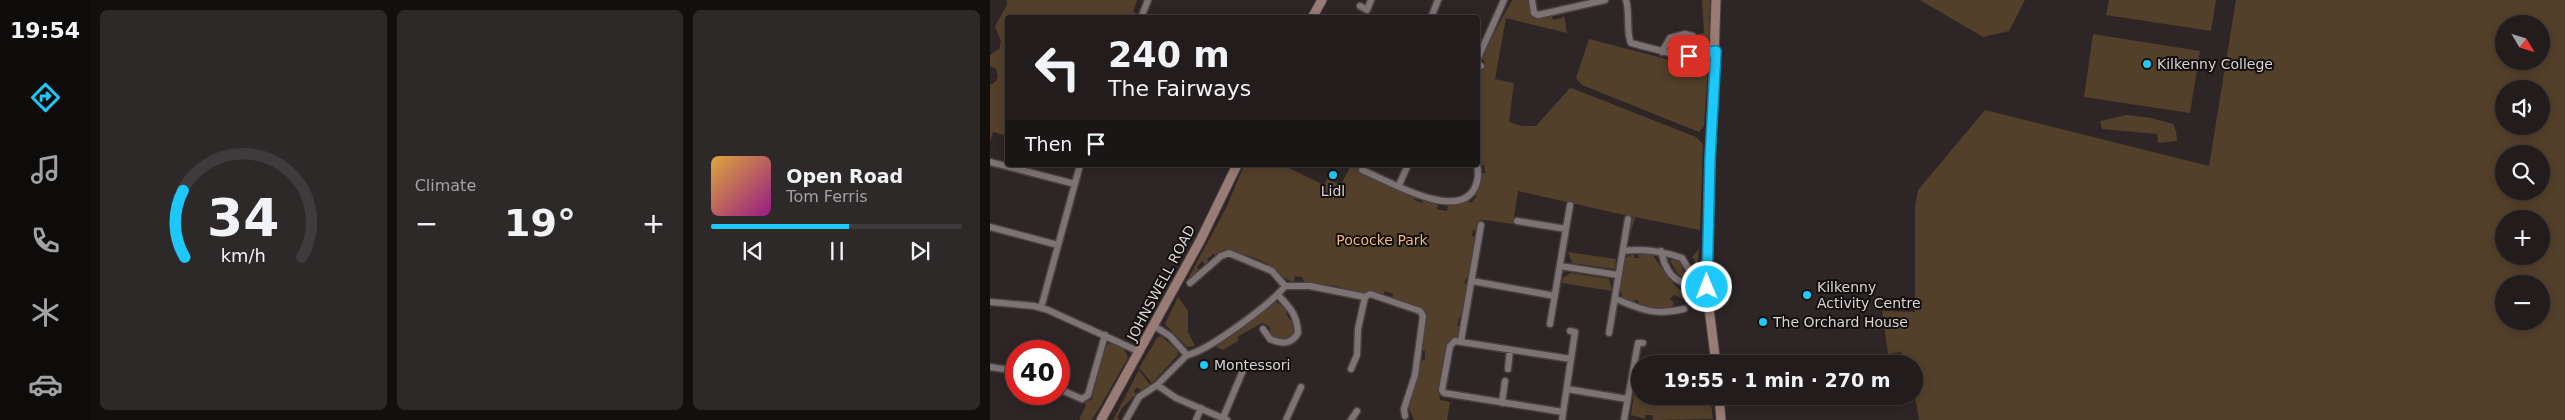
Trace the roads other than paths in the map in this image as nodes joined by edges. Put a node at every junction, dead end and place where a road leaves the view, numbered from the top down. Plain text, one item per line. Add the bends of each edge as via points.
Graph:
1 (1148, 0) edge
2 (1322, 0) edge
3 (1371, 0) edge
4 (1438, 0) edge
5 (1504, 0) edge
6 (1532, 0) edge
7 (1605, 0) edge
8 (1626, 0) edge
9 (1716, 0) edge
10 (1360, 6) dead end
11 (1142, 15) edge
12 (1314, 15) edge
13 (1432, 15) edge
14 (1692, 36) dead end
15 (1716, 51) junction
16 (1662, 52) junction
17 (1480, 54) edge
18 (990, 162) edge
19 (1005, 165) edge
20 (1019, 167) edge
21 (1079, 167) edge
22 (1236, 167) edge
23 (1407, 167) edge
24 (1477, 167) edge
25 (1362, 170) dead end
26 (1075, 184) junction
27 (1399, 185) junction
28 (1570, 205) dead end
29 (1628, 219) dead end
30 (1517, 221) dead end
31 (1481, 226) dead end
32 (990, 227) edge
33 (1566, 229) junction
34 (1058, 245) junction
35 (1623, 251) junction
36 (1662, 251) junction
37 (1560, 266) junction
38 (1688, 268) dead end
39 (1618, 275) junction
40 (1472, 281) junction
41 (1190, 283) dead end
42 (1285, 286) junction
43 (1707, 287) junction
44 (1278, 295) junction
45 (1555, 296) junction
46 (1365, 297) junction
47 (1616, 299) junction
48 (990, 302) edge
49 (1041, 308) junction
50 (1684, 309) dead end
51 (1550, 324) dead end
52 (1154, 326) junction
53 (1263, 329) dead end
54 (1570, 331) dead end
55 (1609, 333) dead end
56 (1105, 335) junction
57 (1462, 341) junction
58 (1643, 344) dead end
59 (1510, 350) junction
60 (1140, 352) junction
61 (1187, 355) junction
62 (1637, 355) edge
63 (1715, 355) edge
64 (1571, 359) junction
65 (990, 368) edge
66 (1243, 368) dead end
67 (1508, 368) dead end
68 (1351, 369) dead end
69 (1005, 370) edge
70 (1505, 380) dead end
71 (1157, 385) junction
72 (1631, 388) edge
73 (1566, 390) junction
74 (1301, 391) dead end
75 (1070, 394) edge
76 (1627, 399) junction
77 (1502, 403) junction
78 (1720, 405) edge
79 (1201, 408) junction
80 (1563, 412) junction
81 (1405, 416) dead end
82 (1104, 418) edge
83 (1225, 419) edge
84 (1126, 420) edge
85 (1196, 420) edge
86 (1286, 420) edge
87 (1562, 420) edge
88 (1624, 420) edge
89 (1721, 420) edge

1 - 11 street
2 - 12 street
3 - 10 street via 1367,10
4 - 13 street
5 - 17 street
6 - 7 street via 1534,13 1538,15
8 - 16 street via 1630,41
9 - 15 street
14 - 16 street via 1685,34 1670,38
15 - 16 street via 1685,56
15 - 43 street
18 - 19 street
20 - 26 street
21 - 26 street
22 - 52 street, JOHNSWELL ROAD via 1215,214
23 - 27 street
24 - 27 street via 1472,193 1455,202 1436,200
25 - 27 street
26 - 34 street
28 - 33 street
29 - 35 street
30 - 33 street
31 - 40 street
32 - 34 street
33 - 37 street
34 - 49 street
35 - 36 street
35 - 39 street
36 - 38 street via 1682,258
36 - 43 street via 1670,274 1678,282
37 - 39 street
37 - 45 street
39 - 47 street
40 - 45 street
40 - 57 street
41 - 42 street via 1229,253 1272,271
42 - 44 street
42 - 46 street via 1310,286
43 - 63 street
44 - 53 street via 1294,311 1298,333 1286,343 1270,339
44 - 61 street via 1208,345
45 - 51 street
46 - 68 street via 1358,329 1357,355
46 - 81 street via 1370,294 1420,311 1423,316 1415,376
47 - 50 street via 1654,313
47 - 55 street
48 - 49 street
49 - 56 street
52 - 60 street, JOHNSWELL ROAD
52 - 61 street via 1170,336
54 - 64 street via 1575,332
56 - 60 street
56 - 75 street via 1088,395 1082,399
57 - 59 street
57 - 77 street via 1454,341 1450,346 1442,390 1444,393
58 - 62 street via 1638,343
59 - 64 street
59 - 67 street
60 - 82 street, JOHNSWELL ROAD
61 - 71 street
64 - 73 street
65 - 69 street
66 - 83 street
70 - 77 street
71 - 79 street via 1176,398
71 - 84 street via 1138,397
72 - 76 street
73 - 76 street
73 - 80 street
74 - 86 street
76 - 88 street
77 - 80 street
78 - 89 street
79 - 83 street
79 - 85 street
80 - 87 street

